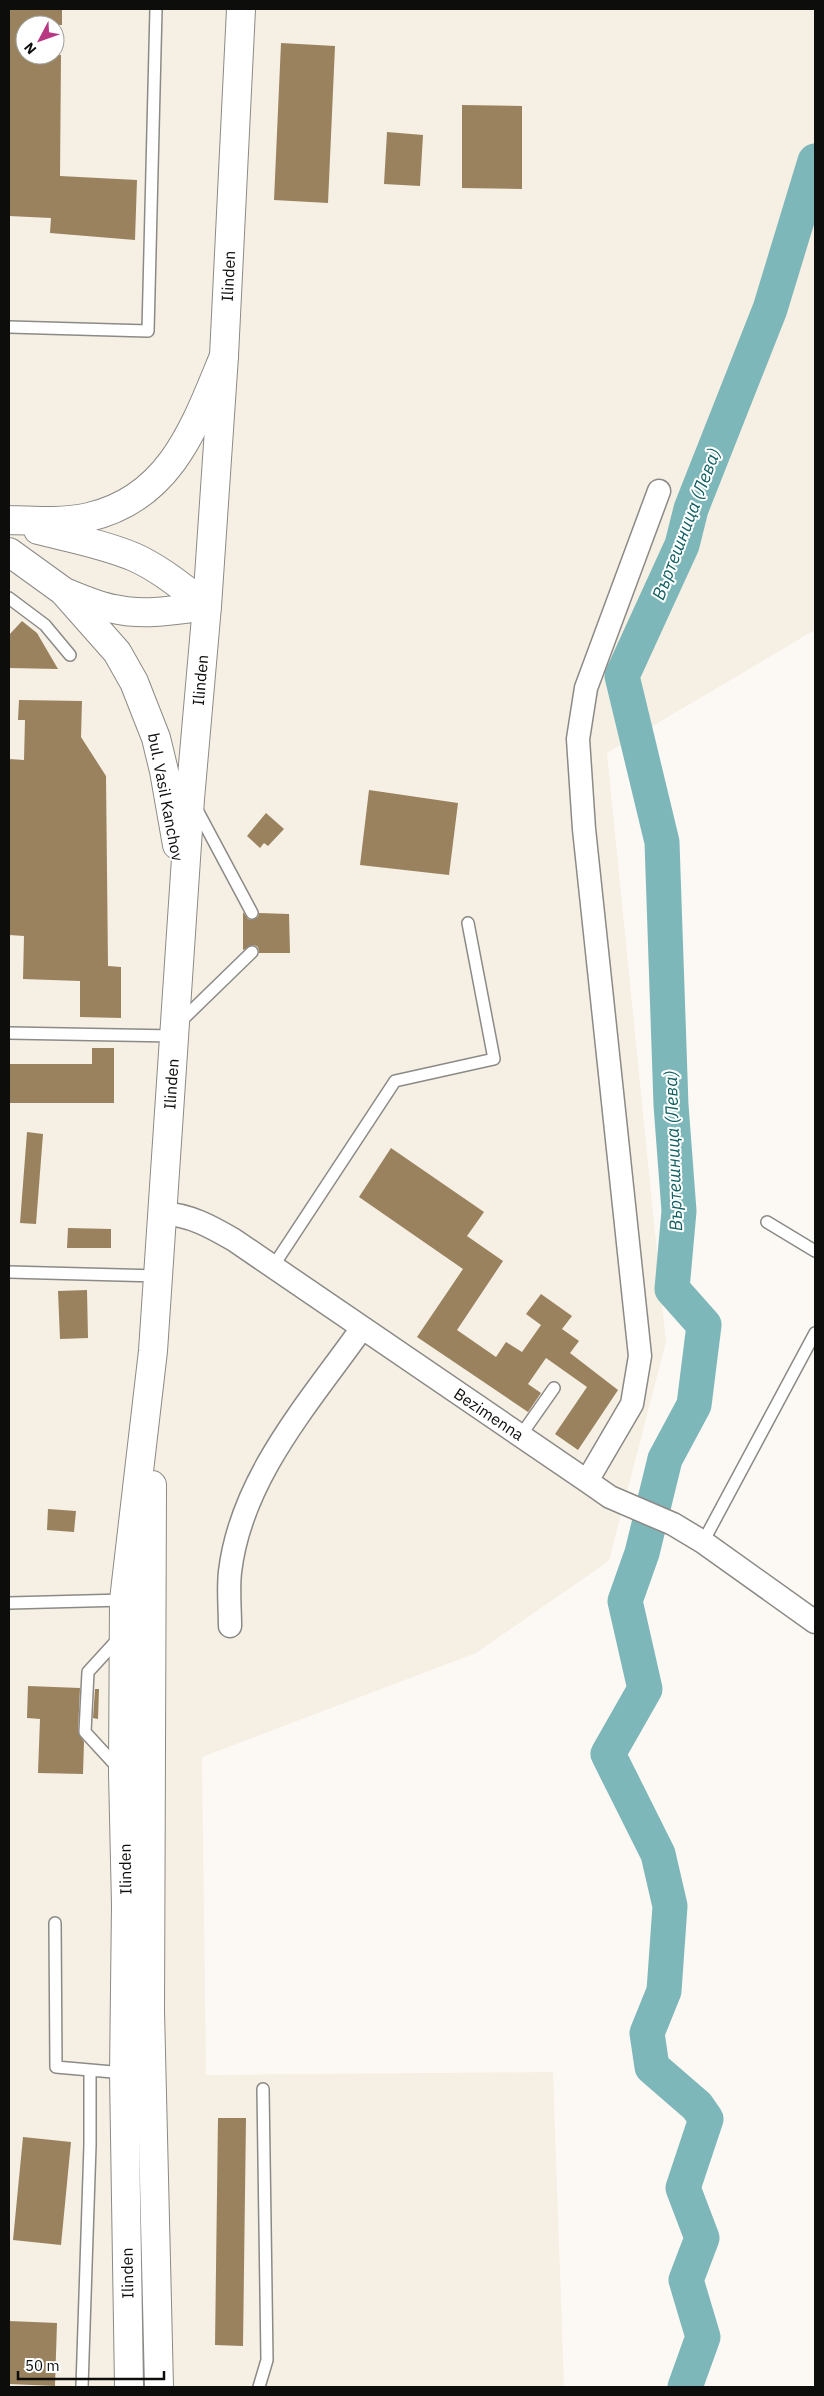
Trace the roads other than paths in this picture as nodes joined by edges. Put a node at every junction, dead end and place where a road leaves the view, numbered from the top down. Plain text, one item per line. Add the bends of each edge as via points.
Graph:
1 (156, 9) edge
2 (241, 9) edge
3 (9, 327) edge
4 (224, 356) junction
5 (659, 491) dead end
6 (9, 521) edge
7 (9, 552) edge
8 (63, 591) junction
9 (9, 598) edge
10 (207, 606) junction
11 (70, 656) dead end
12 (190, 799) junction
13 (184, 888) junction
14 (252, 912) dead end
15 (468, 923) dead end
16 (252, 952) dead end
17 (175, 1032) junction
18 (9, 1033) edge
19 (162, 1213) junction
20 (767, 1222) dead end
21 (815, 1251) edge
22 (272, 1268) junction
23 (9, 1272) edge
24 (158, 1276) junction
25 (362, 1328) junction
26 (815, 1333) edge
27 (152, 1351) junction
28 (554, 1388) dead end
29 (521, 1436) junction
30 (587, 1482) junction
31 (703, 1542) junction
32 (124, 1600) junction
33 (9, 1602) edge
34 (815, 1622) edge
35 (230, 1626) dead end
36 (124, 1633) junction
37 (123, 1773) junction
38 (55, 1923) dead end
39 (90, 2070) junction
40 (124, 2072) junction
41 (263, 2089) dead end
42 (82, 2387) edge
43 (130, 2387) edge
44 (159, 2387) edge
45 (259, 2387) edge

1 - 3 lane via 148,331
2 - 4 main road, Ilinden
4 - 6 main road via 195,427 178,456 135,498 89,517
4 - 10 main road, Ilinden
5 - 30 street via 586,688 578,739 584,829 640,1356 632,1404
6 - 10 main road via 136,558 163,573
7 - 8 main road, bul. Vasil Kanchov
8 - 10 main road via 98,605 132,612
8 - 13 main road, bul. Vasil Kanchov via 117,652 146,708 164,771
9 - 11 lane via 45,625
10 - 12 main road, Ilinden
12 - 13 main road, Ilinden
12 - 14 lane
13 - 17 main road, Ilinden
15 - 22 lane via 494,1059 395,1081
16 - 17 lane
17 - 18 lane
17 - 19 main road, Ilinden
19 - 22 street, Bezimenna via 181,1214 203,1221
19 - 24 main road, Ilinden
20 - 21 lane
22 - 25 street, Bezimenna
23 - 24 lane
24 - 27 main road, Ilinden
25 - 29 street, Bezimenna
25 - 35 street via 268,1461 249,1503 230,1572
26 - 31 lane
27 - 32 main road, Ilinden
27 - 44 main road, Ilinden via 150,2011
28 - 29 lane
29 - 30 street, Bezimenna
30 - 31 street, Bezimenna via 610,1497 673,1524
31 - 34 street, Bezimenna
32 - 33 lane
32 - 36 main road, Ilinden
36 - 37 main road, Ilinden
36 - 37 lane via 88,1672 85,1732
37 - 40 main road, Ilinden via 126,1905
38 - 39 lane via 56,2067
39 - 40 lane
39 - 42 lane
40 - 43 main road, Ilinden
41 - 45 lane via 268,2360

